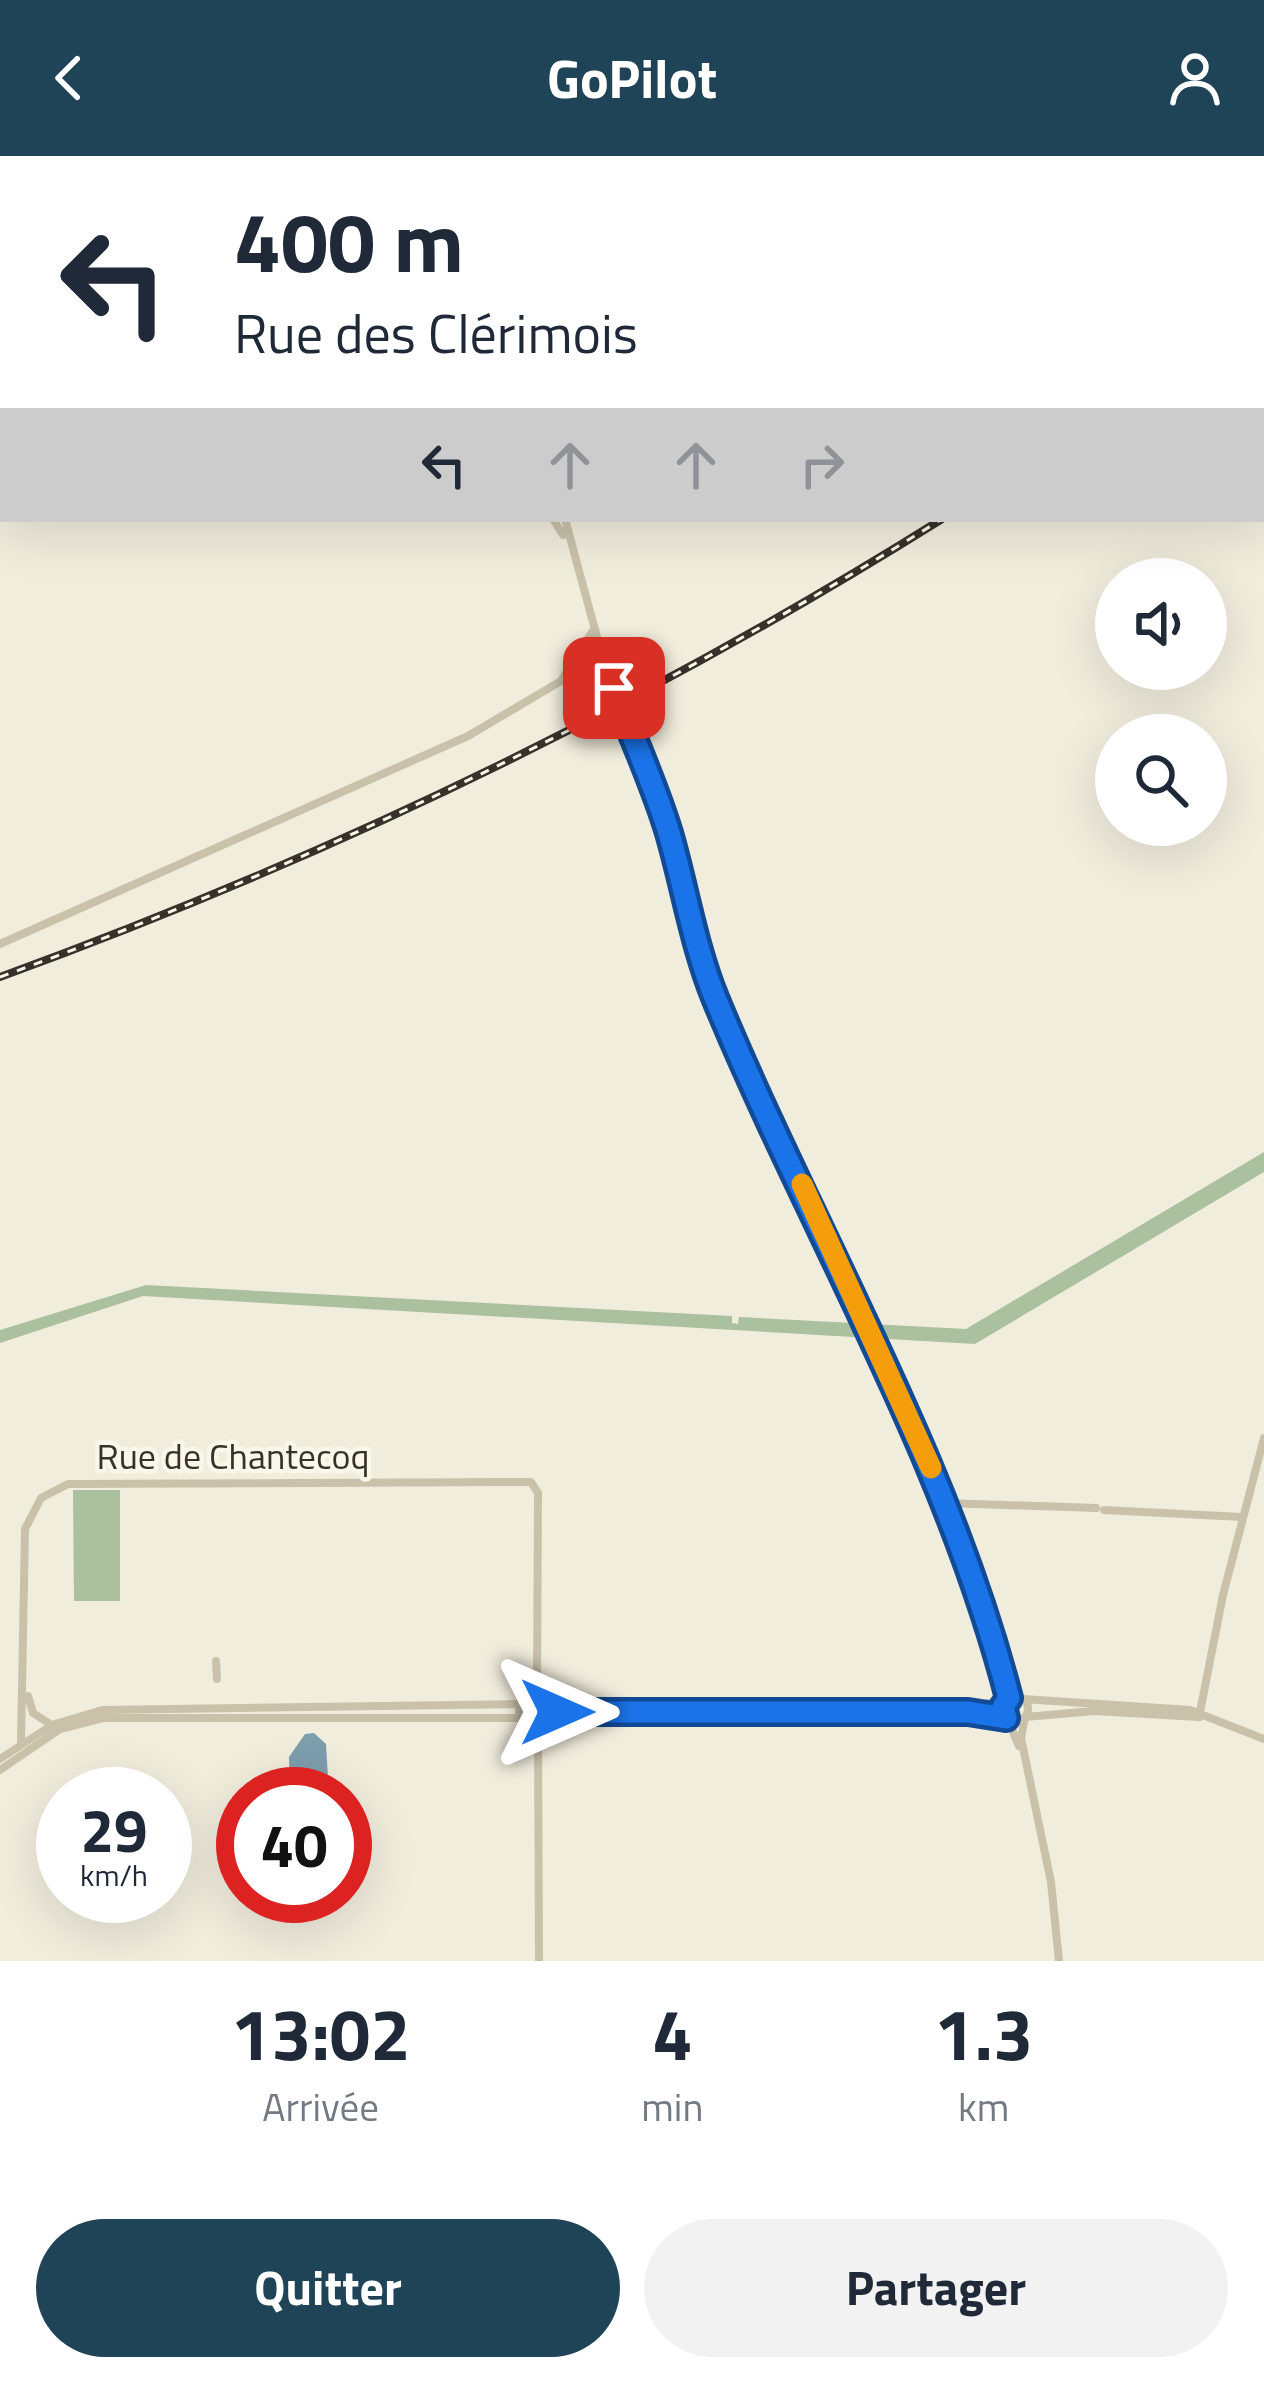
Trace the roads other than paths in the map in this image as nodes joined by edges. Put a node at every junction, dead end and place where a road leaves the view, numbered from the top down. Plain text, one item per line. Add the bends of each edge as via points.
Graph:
1 (555, 522) edge
2 (565, 522) edge
3 (567, 542) junction
4 (594, 629) junction
5 (0, 944) edge
6 (1264, 1438) edge
7 (946, 1503) junction
8 (1242, 1517) junction
9 (25, 1652) junction
10 (537, 1690) junction
11 (554, 1699) junction
12 (1007, 1699) junction
13 (1023, 1699) junction
14 (519, 1704) junction
15 (633, 1711) junction
16 (922, 1711) junction
17 (557, 1712) junction
18 (1025, 1717) junction
19 (520, 1718) junction
20 (1199, 1718) junction
21 (1007, 1719) junction
22 (52, 1725) junction
23 (538, 1729) junction
24 (1264, 1739) edge
25 (21, 1742) junction
26 (0, 1759) edge
27 (0, 1770) edge
28 (1037, 1811) junction
29 (539, 1961) edge
30 (1059, 1961) edge

1 - 3 street
2 - 3 street
3 - 4 street
4 - 5 street via 561,681 468,736
4 - 7 street via 663,814 713,995
6 - 8 street
7 - 8 street
7 - 12 street via 979,1585
8 - 20 street
9 - 10 street, Rue de Chantecoq via 27,1521 41,1498 63,1484 534,1484
9 - 22 street via 29,1705
9 - 25 street, Rue de Chantecoq
10 - 11 street
10 - 14 street
11 - 15 street
11 - 17 street
12 - 13 street
12 - 16 street
12 - 21 street
13 - 18 street
13 - 20 street via 1138,1703
14 - 19 street
14 - 22 street via 115,1710
15 - 16 street
15 - 17 street
16 - 21 street
17 - 23 street
18 - 20 street
18 - 21 street
18 - 28 street via 1021,1738
19 - 23 street
19 - 27 street via 103,1718 60,1729
20 - 24 street
21 - 28 street
22 - 25 street
23 - 29 street
25 - 26 street
28 - 30 street

